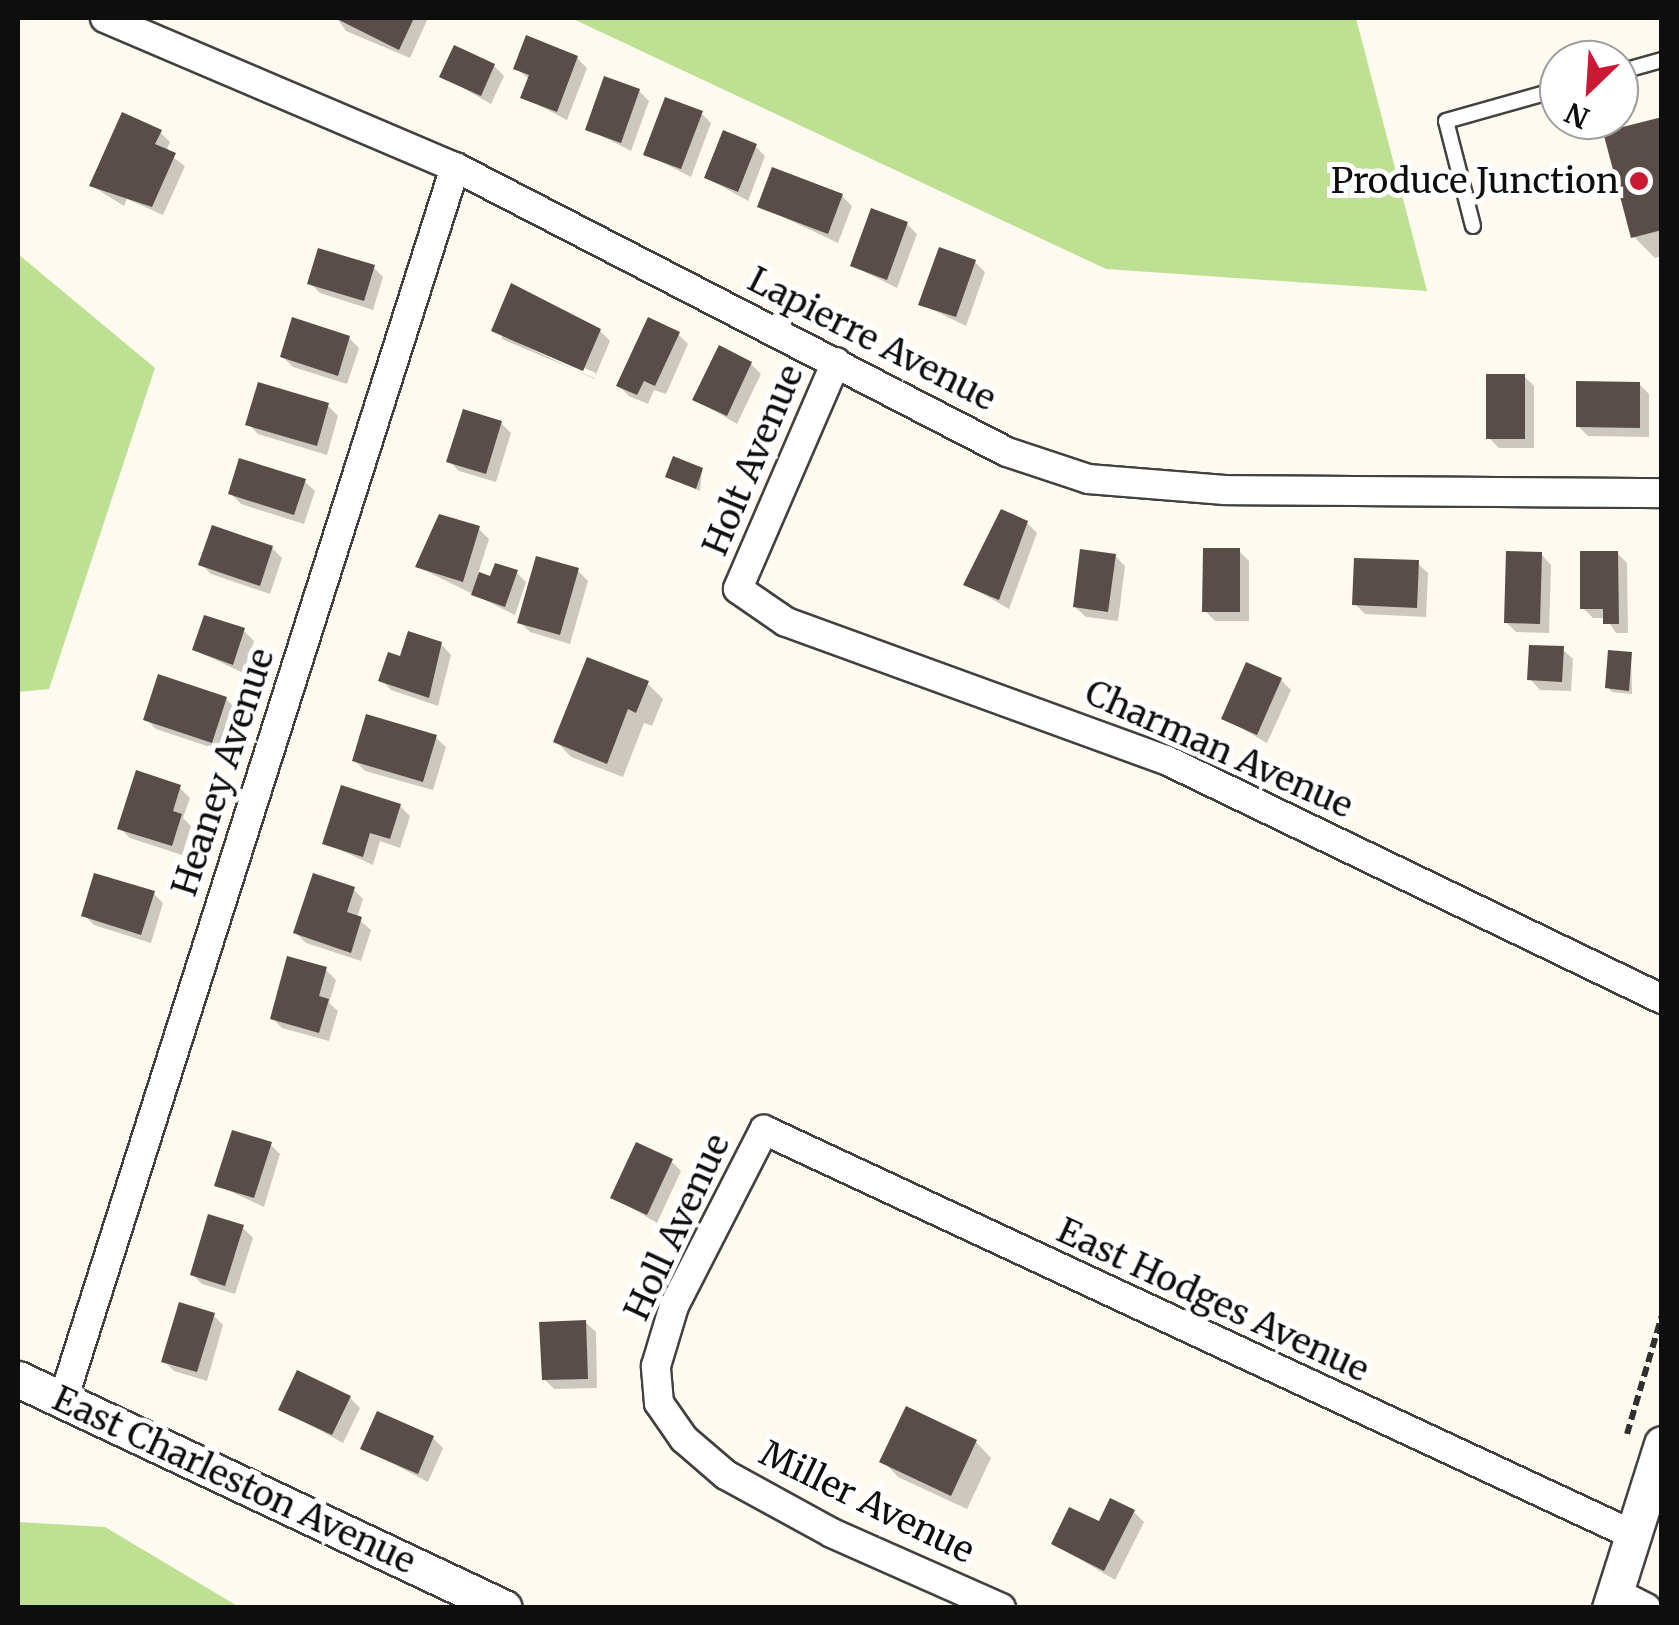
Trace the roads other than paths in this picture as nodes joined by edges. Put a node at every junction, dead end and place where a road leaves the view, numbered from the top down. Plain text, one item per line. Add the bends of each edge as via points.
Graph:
1 (105, 18) edge
2 (1539, 95) edge
3 (455, 167) junction
4 (1473, 226) dead end
5 (836, 362) junction
6 (1662, 493) edge
7 (738, 589) joint
8 (1662, 999) edge
9 (764, 1130) joint
10 (18, 1379) edge
11 (63, 1400) junction
12 (666, 1413) joint
13 (1662, 1444) edge
14 (1632, 1534) junction
15 (1624, 1602) edge
16 (504, 1608) edge
17 (1001, 1608) edge

1 - 3 street, Lapierre Avenue
2 - 4 lane via 1446,121
3 - 5 street, Lapierre Avenue
3 - 11 street, Heaney Avenue
5 - 6 street, Lapierre Avenue via 1007,452 1088,479 1225,490
5 - 7 street, Holt Avenue
7 - 8 street, Charman Avenue via 786,622 1166,760
9 - 12 street, Holl Avenue via 674,1306 656,1366
9 - 14 street, East Hodges Avenue
10 - 11 street, East Charleston Avenue
11 - 16 street, East Charleston Avenue
12 - 17 street, Miller Avenue via 684,1440 726,1475 832,1533
13 - 14 street
14 - 15 street

